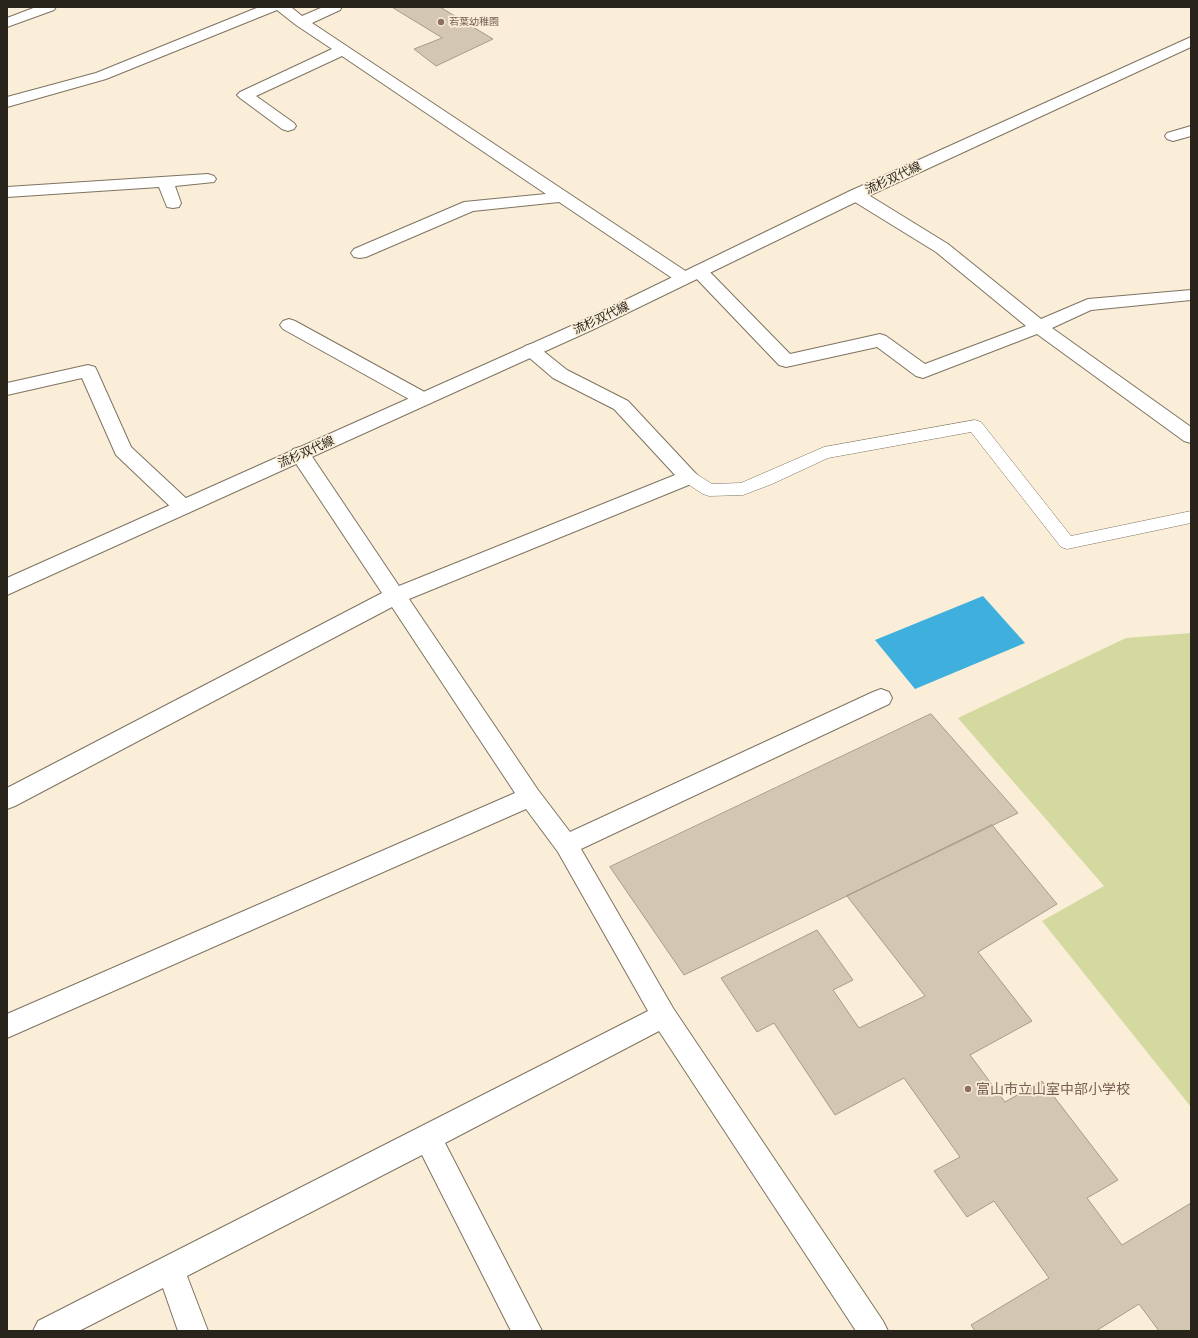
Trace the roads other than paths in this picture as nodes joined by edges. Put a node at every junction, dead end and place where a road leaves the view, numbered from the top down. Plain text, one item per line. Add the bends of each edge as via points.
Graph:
1 (49, 7) edge
2 (272, 7) edge
3 (282, 7) edge
4 (335, 7) edge
5 (301, 22) junction
6 (7, 23) edge
7 (1191, 41) edge
8 (342, 50) junction
9 (7, 102) edge
10 (288, 126) dead end
11 (1191, 131) edge
12 (1173, 136) dead end
13 (208, 179) dead end
14 (165, 182) junction
15 (7, 192) edge
16 (856, 195) junction
17 (562, 197) junction
18 (173, 204) dead end
19 (360, 253) dead end
20 (691, 274) junction
21 (1191, 295) edge
22 (289, 324) dead end
23 (1039, 327) junction
24 (531, 350) junction
25 (7, 388) edge
26 (423, 399) junction
27 (1191, 436) edge
28 (300, 454) junction
29 (689, 477) junction
30 (183, 507) junction
31 (1191, 517) edge
32 (7, 587) edge
33 (395, 596) junction
34 (881, 698) dead end
35 (530, 797) junction
36 (7, 799) edge
37 (566, 845) junction
38 (664, 1016) junction
39 (7, 1026) edge
40 (428, 1138) junction
41 (170, 1269) junction
42 (48, 1331) edge
43 (193, 1331) edge
44 (528, 1331) edge
45 (873, 1331) edge

1 - 6 street
2 - 9 street via 101,76
3 - 5 street
4 - 5 street
5 - 8 street
7 - 16 street, 流杉双代線
8 - 10 street via 245,95
8 - 17 street
11 - 12 street
13 - 14 street
14 - 15 street
14 - 18 street
16 - 20 street, 流杉双代線
16 - 23 street via 942,248
17 - 19 street via 470,206
17 - 20 street
20 - 23 street via 786,361 880,340 923,372
20 - 24 street, 流杉双代線
21 - 23 street via 1088,305
22 - 26 street
23 - 27 street
24 - 26 street, 流杉双代線
24 - 29 street via 560,374 621,406
25 - 30 street via 88,370 123,450
26 - 28 street, 流杉双代線
28 - 30 street, 流杉双代線
28 - 33 street
29 - 31 lane via 709,490 743,489 824,453 975,426 1067,543
29 - 33 street
30 - 32 street, 流杉双代線
33 - 35 street
33 - 36 street
34 - 37 street
35 - 37 street
35 - 39 street
37 - 38 street
38 - 40 street
38 - 45 street
40 - 41 street
40 - 44 street
41 - 42 street
41 - 43 street

